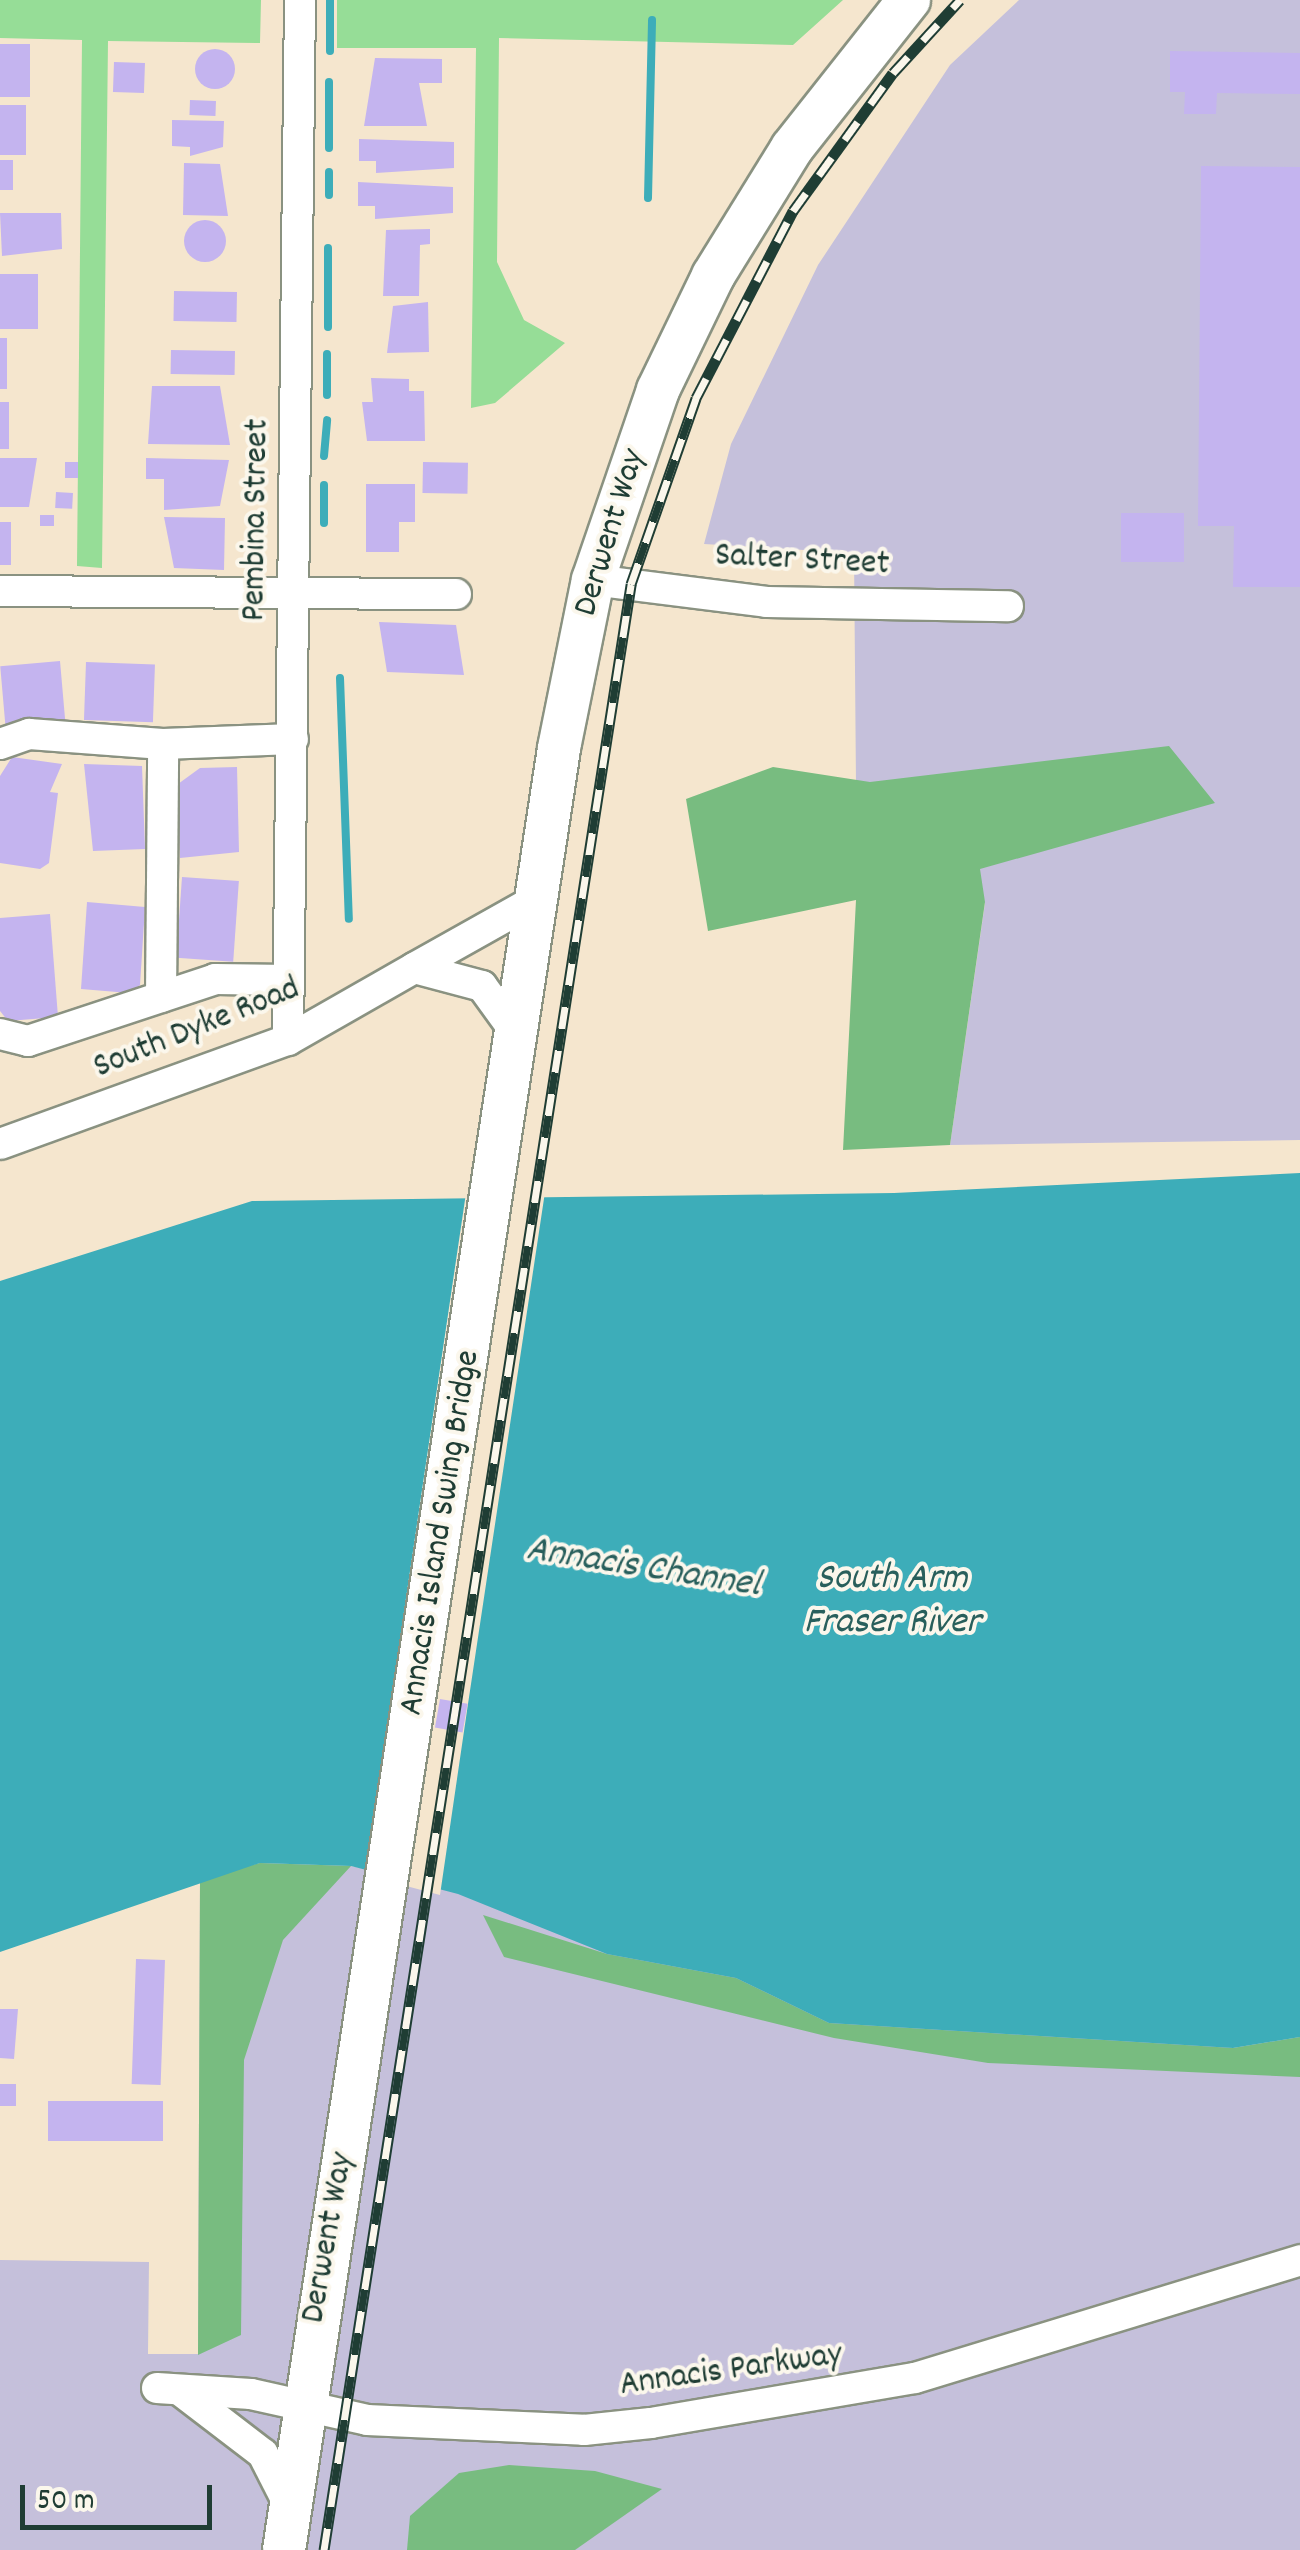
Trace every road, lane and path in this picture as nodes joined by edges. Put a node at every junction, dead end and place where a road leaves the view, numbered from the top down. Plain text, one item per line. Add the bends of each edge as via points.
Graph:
1 (300, 0) edge
2 (909, 0) edge
3 (593, 580) junction
4 (293, 590) junction
5 (0, 591) edge
6 (456, 594) dead end
7 (1008, 606) dead end
8 (293, 738) junction
9 (0, 744) edge
10 (163, 744) junction
11 (537, 898) junction
12 (414, 968) junction
13 (289, 980) junction
14 (161, 997) junction
15 (0, 1034) edge
16 (516, 1034) junction
17 (288, 1040) junction
18 (500, 1140) joint
19 (0, 1144) edge
20 (382, 1928) joint
21 (1300, 2260) edge
22 (301, 2404) junction
23 (289, 2505) junction
24 (284, 2550) edge

1 - 4 street, Pembina Street
2 - 3 main road, Derwent Way via 792,148 713,276 658,390
3 - 7 street, Salter Street via 768,602
3 - 11 main road, Derwent Way
4 - 5 street
4 - 6 street
4 - 8 street, Pembina Street
8 - 10 street
8 - 13 street, Pembina Street
9 - 10 street via 29,734
10 - 14 street
11 - 12 street, South Dyke Road
11 - 16 main road, Derwent Way
12 - 16 street via 482,986
12 - 17 street, South Dyke Road
13 - 14 street via 216,979
13 - 17 street, Pembina Street
14 - 15 street via 28,1041
16 - 18 main road, Derwent Way
17 - 19 street, South Dyke Road
18 - 20 main road, Annacis Island Swing Bridge
20 - 22 main road, Derwent Way
21 - 22 street, Annacis Parkway via 915,2378 650,2423 584,2430 391,2422
22 - 23 main road, Derwent Way
22 - 23 street, Annacis Parkway via 168,2389 263,2454
23 - 24 main road, Derwent Way

